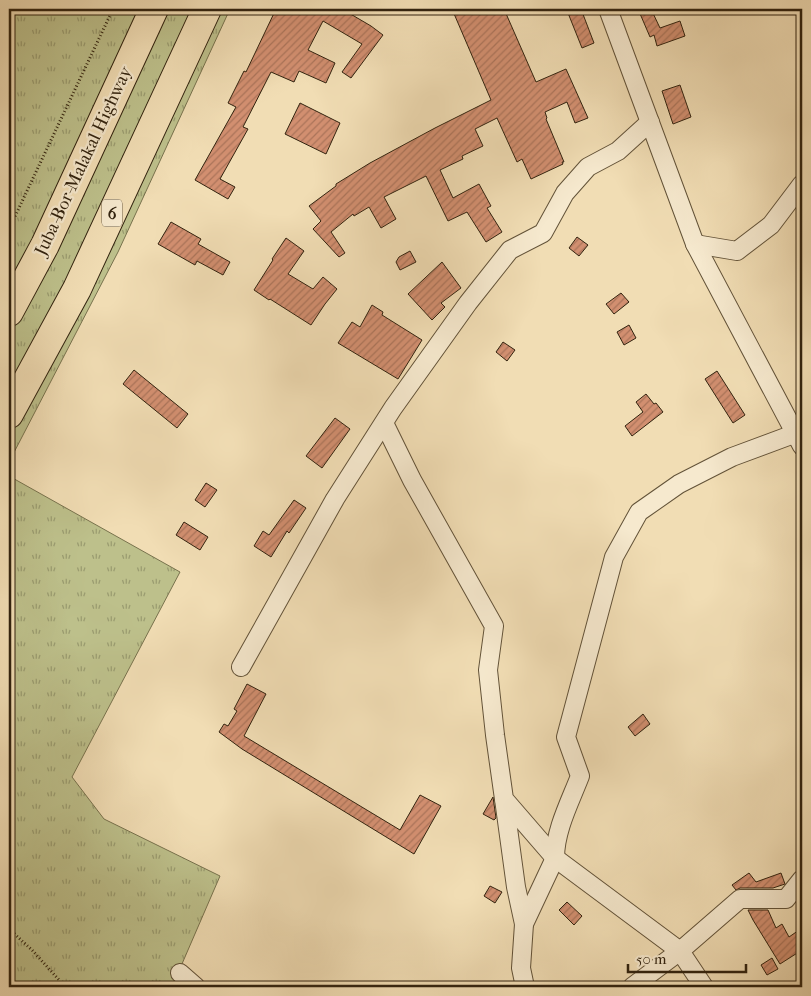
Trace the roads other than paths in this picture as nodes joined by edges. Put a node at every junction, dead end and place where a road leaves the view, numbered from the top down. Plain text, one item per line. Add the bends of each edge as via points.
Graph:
1 (154, 9) edge
2 (207, 9) edge
3 (608, 9) edge
4 (650, 122) junction
5 (802, 184) edge
6 (695, 244) junction
7 (9, 312) edge
8 (9, 414) edge
9 (384, 423) junction
10 (800, 437) edge
11 (241, 667) dead end
12 (504, 799) junction
13 (555, 858) junction
14 (802, 879) edge
15 (524, 924) junction
16 (680, 952) junction
17 (180, 973) dead end
18 (196, 987) edge
19 (525, 987) edge
20 (632, 987) edge
21 (704, 987) edge

1 - 7 highway, Juba-Bor-Malakal Highway via 45,245
2 - 8 highway, 6 via 76,289
3 - 4 street
4 - 6 street
4 - 9 street via 618,152 588,167 565,192 543,233 510,250 468,303
5 - 6 street via 771,225 737,251
6 - 10 street
9 - 11 street via 335,499
9 - 12 street via 412,480 494,626 488,670
10 - 13 street via 714,466 679,484 639,512 614,557 566,737 580,776 564,816
12 - 13 street
12 - 15 street
13 - 15 street
13 - 16 street
14 - 16 street via 786,898 740,899
15 - 19 street via 521,968
16 - 20 street
16 - 21 street
17 - 18 street

